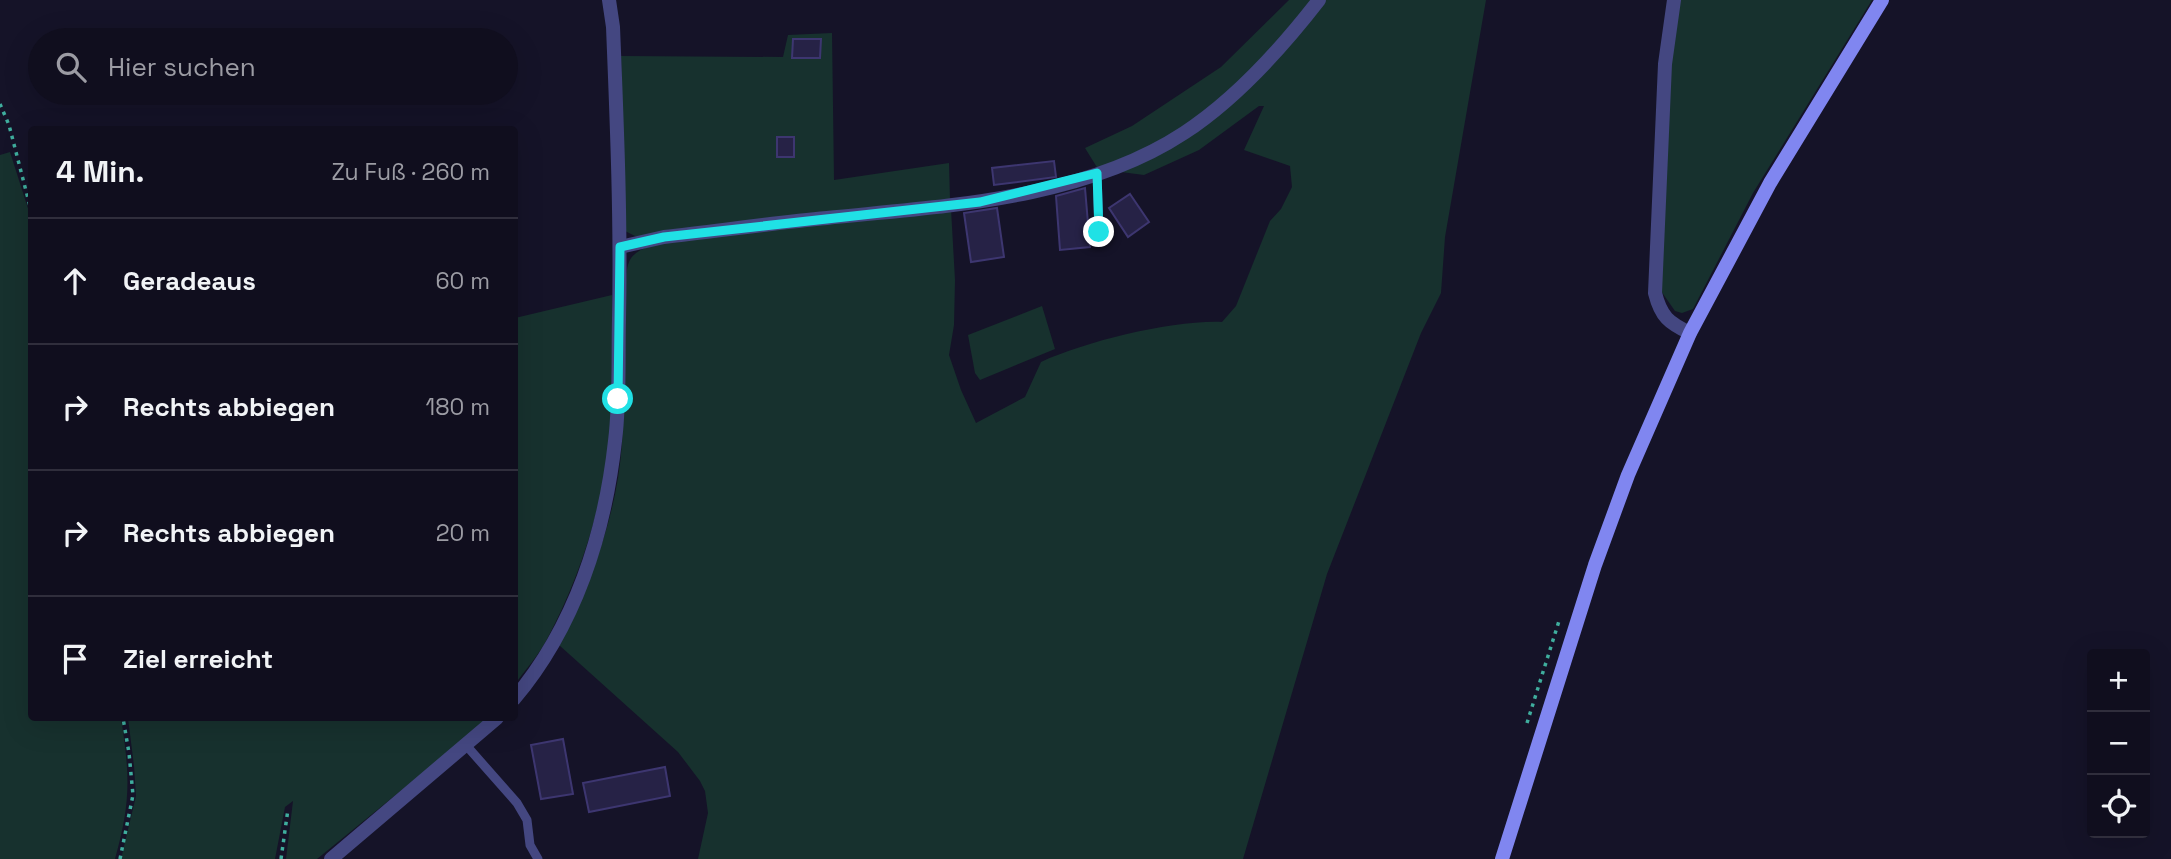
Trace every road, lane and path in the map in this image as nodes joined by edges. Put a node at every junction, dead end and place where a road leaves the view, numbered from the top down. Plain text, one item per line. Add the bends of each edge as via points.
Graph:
1 (609, 0) edge
2 (1319, 0) edge
3 (1666, 0) edge
4 (1674, 0) edge
5 (1882, 0) edge
6 (1670, 15) junction
7 (0, 104) edge
8 (1097, 173) junction
9 (28, 199) edge
10 (1099, 232) dead end
11 (620, 247) junction
12 (1690, 333) junction
13 (518, 694) edge
14 (124, 721) edge
15 (493, 721) edge
16 (465, 744) junction
17 (288, 809) dead end
18 (120, 859) edge
19 (281, 859) edge
20 (331, 859) edge
21 (538, 859) edge
22 (1502, 859) edge

1 - 11 street
2 - 8 street via 1285,42 1214,111 1183,134
3 - 6 street
4 - 6 street
5 - 12 street via 1770,183
6 - 12 street via 1655,293 1660,311
7 - 9 path
8 - 10 lane
8 - 11 street via 980,202 664,237
11 - 13 street via 616,438 603,516 568,613
12 - 22 street via 1628,475 1595,565
14 - 18 path via 133,795
15 - 16 street
16 - 20 street
16 - 21 lane via 517,803
17 - 19 path

